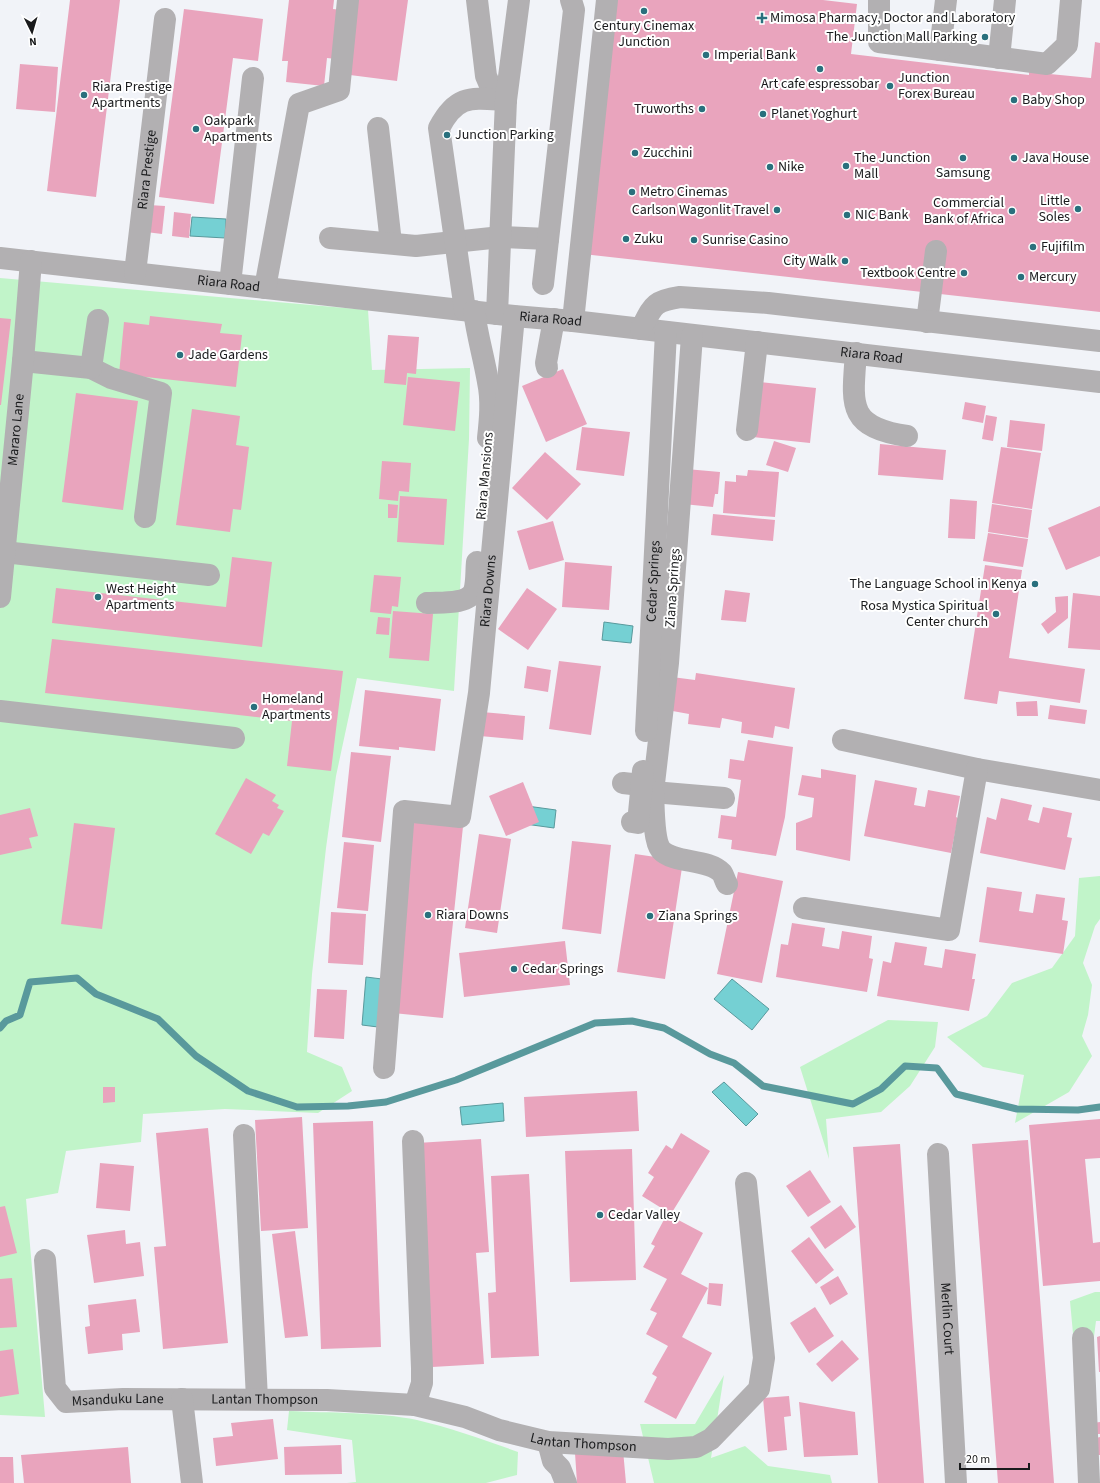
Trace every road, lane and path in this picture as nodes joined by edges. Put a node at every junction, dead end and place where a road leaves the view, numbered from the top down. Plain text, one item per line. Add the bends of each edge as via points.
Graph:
1 (348, 0) edge
2 (477, 0) edge
3 (519, 0) edge
4 (571, 0) edge
5 (607, 0) edge
6 (879, 0) edge
7 (946, 0) edge
8 (1005, 0) edge
9 (1071, 0) edge
10 (165, 19) dead end
11 (940, 50) junction
12 (999, 58) junction
13 (253, 78) dead end
14 (506, 100) junction
15 (378, 128) dead end
16 (501, 237) junction
17 (330, 238) dead end
18 (548, 239) junction
19 (391, 243) junction
20 (454, 243) junction
21 (936, 251) dead end
22 (0, 258) edge
23 (30, 261) junction
24 (135, 273) junction
25 (230, 284) junction
26 (543, 284) dead end
27 (264, 288) junction
28 (469, 311) junction
29 (506, 315) junction
30 (98, 320) dead end
31 (563, 320) junction
32 (927, 322) junction
33 (641, 329) junction
34 (666, 332) junction
35 (692, 336) junction
36 (1100, 341) edge
37 (758, 342) junction
38 (856, 353) junction
39 (23, 361) junction
40 (547, 367) dead end
41 (91, 368) junction
42 (1100, 382) edge
43 (747, 430) dead end
44 (907, 436) dead end
45 (145, 517) dead end
46 (4, 552) junction
47 (209, 575) dead end
48 (0, 597) edge
49 (427, 603) dead end
50 (0, 711) edge
51 (234, 738) dead end
52 (843, 740) dead end
53 (977, 769) junction
54 (639, 787) junction
55 (1100, 790) edge
56 (724, 798) dead end
57 (632, 822) dead end
58 (727, 884) dead end
59 (804, 908) dead end
60 (384, 1068) dead end
61 (244, 1135) dead end
62 (413, 1141) dead end
63 (938, 1154) dead end
64 (746, 1183) dead end
65 (45, 1260) dead end
66 (1083, 1338) dead end
67 (182, 1399) junction
68 (257, 1399) junction
69 (415, 1405) junction
70 (548, 1442) junction
71 (192, 1483) edge
72 (566, 1483) edge
73 (956, 1483) edge
74 (1089, 1483) edge

1 - 27 street via 339,90 299,104
2 - 14 street via 486,76 492,90
3 - 14 street
4 - 18 street via 574,10
5 - 31 street
6 - 11 street via 879,42
7 - 11 street
8 - 12 street
9 - 12 street via 1067,45 1047,64
10 - 24 street, Riara Prestige
11 - 12 street
13 - 25 street
14 - 16 street
14 - 20 street, Riara Mansions via 475,98 461,102 447,113 439,128
15 - 19 street
16 - 18 street
16 - 20 street
16 - 29 street
17 - 19 street
18 - 26 street
19 - 20 street via 416,246
20 - 28 street, Riara Mansions
21 - 32 street
22 - 23 street, Riara Road
23 - 24 street, Riara Road
23 - 39 street, Mararo Lane
24 - 25 street, Riara Road
25 - 27 street, Riara Road
27 - 28 street, Riara Road
28 - 29 street, Riara Road
28 - 49 street, Riara Mansions via 489,383 490,410 475,590 464,600
29 - 31 street, Riara Road
29 - 60 street, Riara Downs via 510,361 480,693 460,816 404,811
30 - 41 street
31 - 33 street, Riara Road
31 - 40 street via 546,363
32 - 33 street via 680,296 653,306
32 - 36 street
33 - 34 street, Riara Road
34 - 35 street, Riara Road
34 - 54 street, Cedar Springs via 650,677
35 - 37 street, Riara Road
35 - 54 street, Ziana Springs via 668,663
37 - 38 street, Riara Road
37 - 43 street
38 - 42 street, Riara Road
38 - 44 street via 853,396 856,410 870,426
39 - 41 street
39 - 46 street, Mararo Lane
41 - 45 street via 111,378 161,394
46 - 47 street
46 - 48 street, Mararo Lane
50 - 51 street
52 - 53 street
53 - 55 street
53 - 59 street via 948,930
54 - 56 street
54 - 57 street, Cedar Springs via 638,823
54 - 58 street via 662,850 668,855 714,868 722,873
61 - 68 street
62 - 69 street via 422,1368 422,1383
63 - 73 street, Merlin Court
64 - 70 street, Lantan Thompson via 764,1358 758,1389 711,1439 696,1447 668,1449
65 - 67 street, Msanduku Lane via 55,1388 66,1402
66 - 74 street
67 - 68 street, Lantan Thompson
67 - 71 street, Msanduku Lane
68 - 69 street, Lantan Thompson
69 - 70 street, Lantan Thompson
70 - 72 street via 553,1461 560,1468

